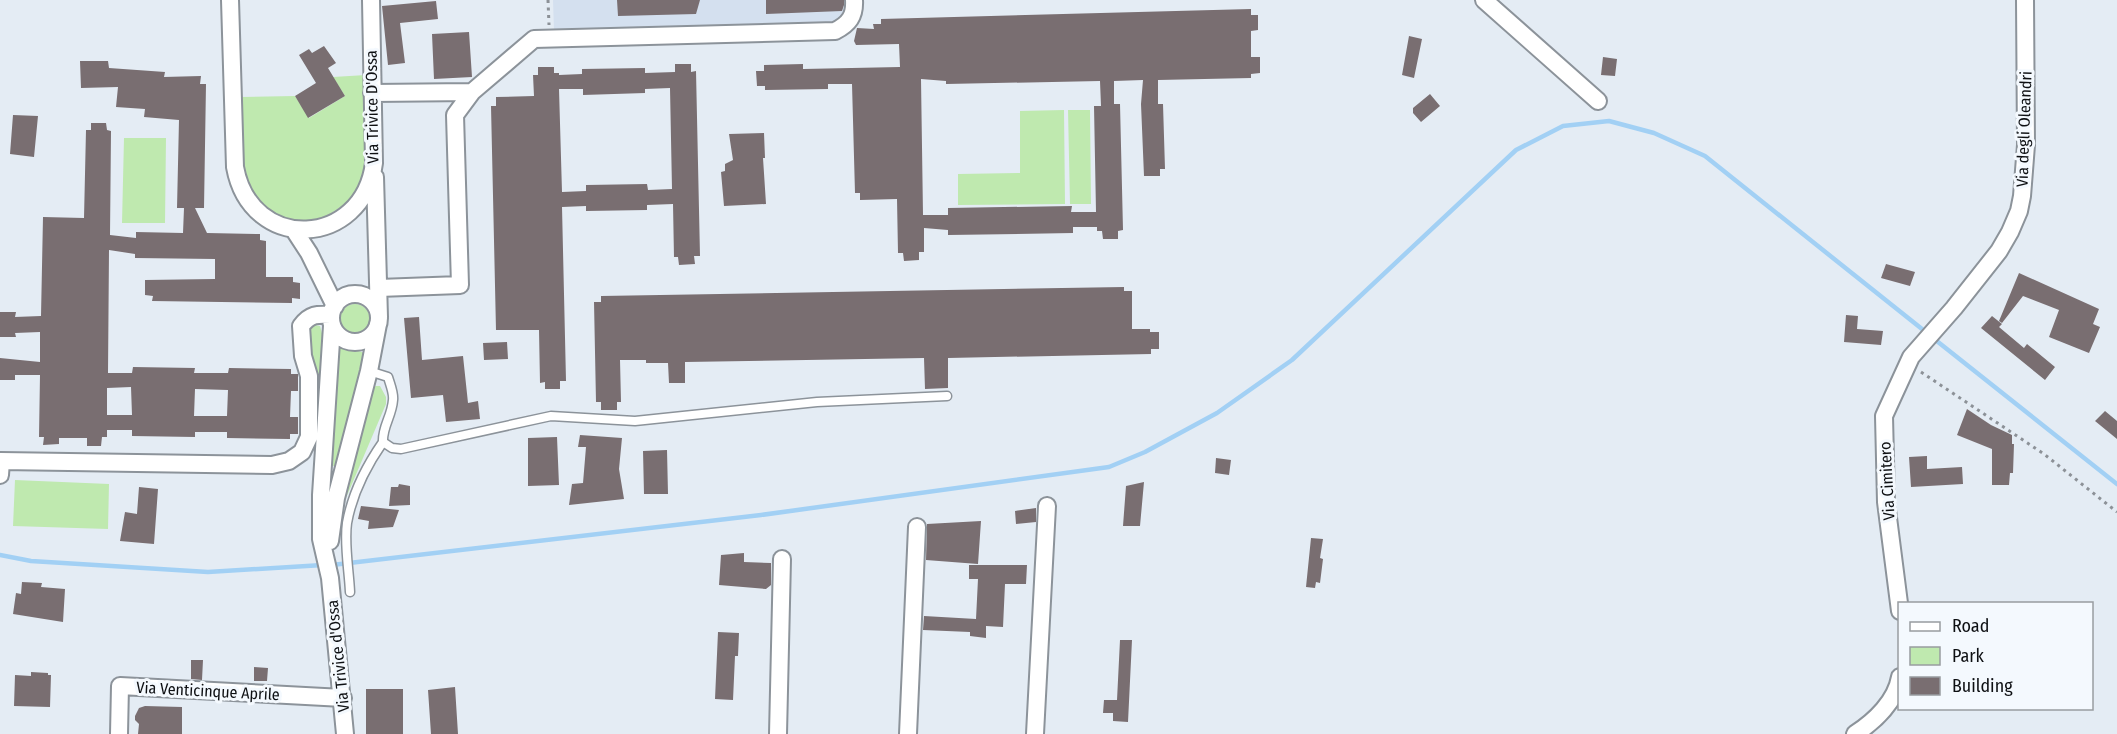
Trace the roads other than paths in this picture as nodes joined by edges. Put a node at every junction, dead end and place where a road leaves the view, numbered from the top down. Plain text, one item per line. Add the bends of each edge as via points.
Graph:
1 (230, 0) edge
2 (371, 0) edge
3 (854, 0) edge
4 (1484, 0) edge
5 (2025, 0) edge
6 (472, 92) junction
7 (372, 93) junction
8 (1598, 101) dead end
9 (374, 164) junction
10 (294, 230) junction
11 (379, 288) junction
12 (333, 315) junction
13 (378, 321) junction
14 (1910, 360) joint
15 (369, 370) junction
16 (948, 396) dead end
17 (383, 442) junction
18 (0, 475) edge
19 (1047, 506) dead end
20 (917, 527) dead end
21 (326, 539) junction
22 (782, 559) dead end
23 (350, 592) dead end
24 (1898, 603) edge
25 (1898, 684) edge
26 (343, 698) junction
27 (119, 734) edge
28 (345, 734) edge
29 (778, 734) edge
30 (908, 734) edge
31 (1035, 734) edge
32 (1856, 734) edge

1 - 10 street via 236,173 242,190 260,213 273,223
2 - 7 street, Via Trivice D'Ossa
3 - 6 street via 855,11 846,26 835,31 534,39
4 - 8 street
5 - 14 street, Via degli Oleandri via 2026,145 2020,203 1999,251
6 - 7 street
6 - 11 street via 455,116 460,285
7 - 9 street, Via Trivice D'Ossa
9 - 10 street, Via Trivice D'Ossa via 369,186 346,214 322,227
9 - 11 street
10 - 12 street via 309,253
11 - 13 street
12 - 13 street via 343,298 361,295 375,305
12 - 13 street via 339,336 349,342 367,339
12 - 18 street via 316,314 301,326 309,376 309,437 302,452 289,461 272,465 1,460
12 - 21 street via 321,495
13 - 15 street
14 - 24 street, Via Cimitero via 1884,416 1886,502
15 - 17 lane via 388,377 394,397 382,431
15 - 21 street
16 - 17 lane via 817,402 635,421 550,416 409,448 392,448
17 - 23 lane via 351,507 347,525
19 - 31 street
20 - 30 street
21 - 26 street, Via Trivice d'Ossa
22 - 29 street
25 - 32 street via 1884,710
26 - 27 street, Via Venticinque Aprile via 120,686
26 - 28 street, Via Trivice d'Ossa

